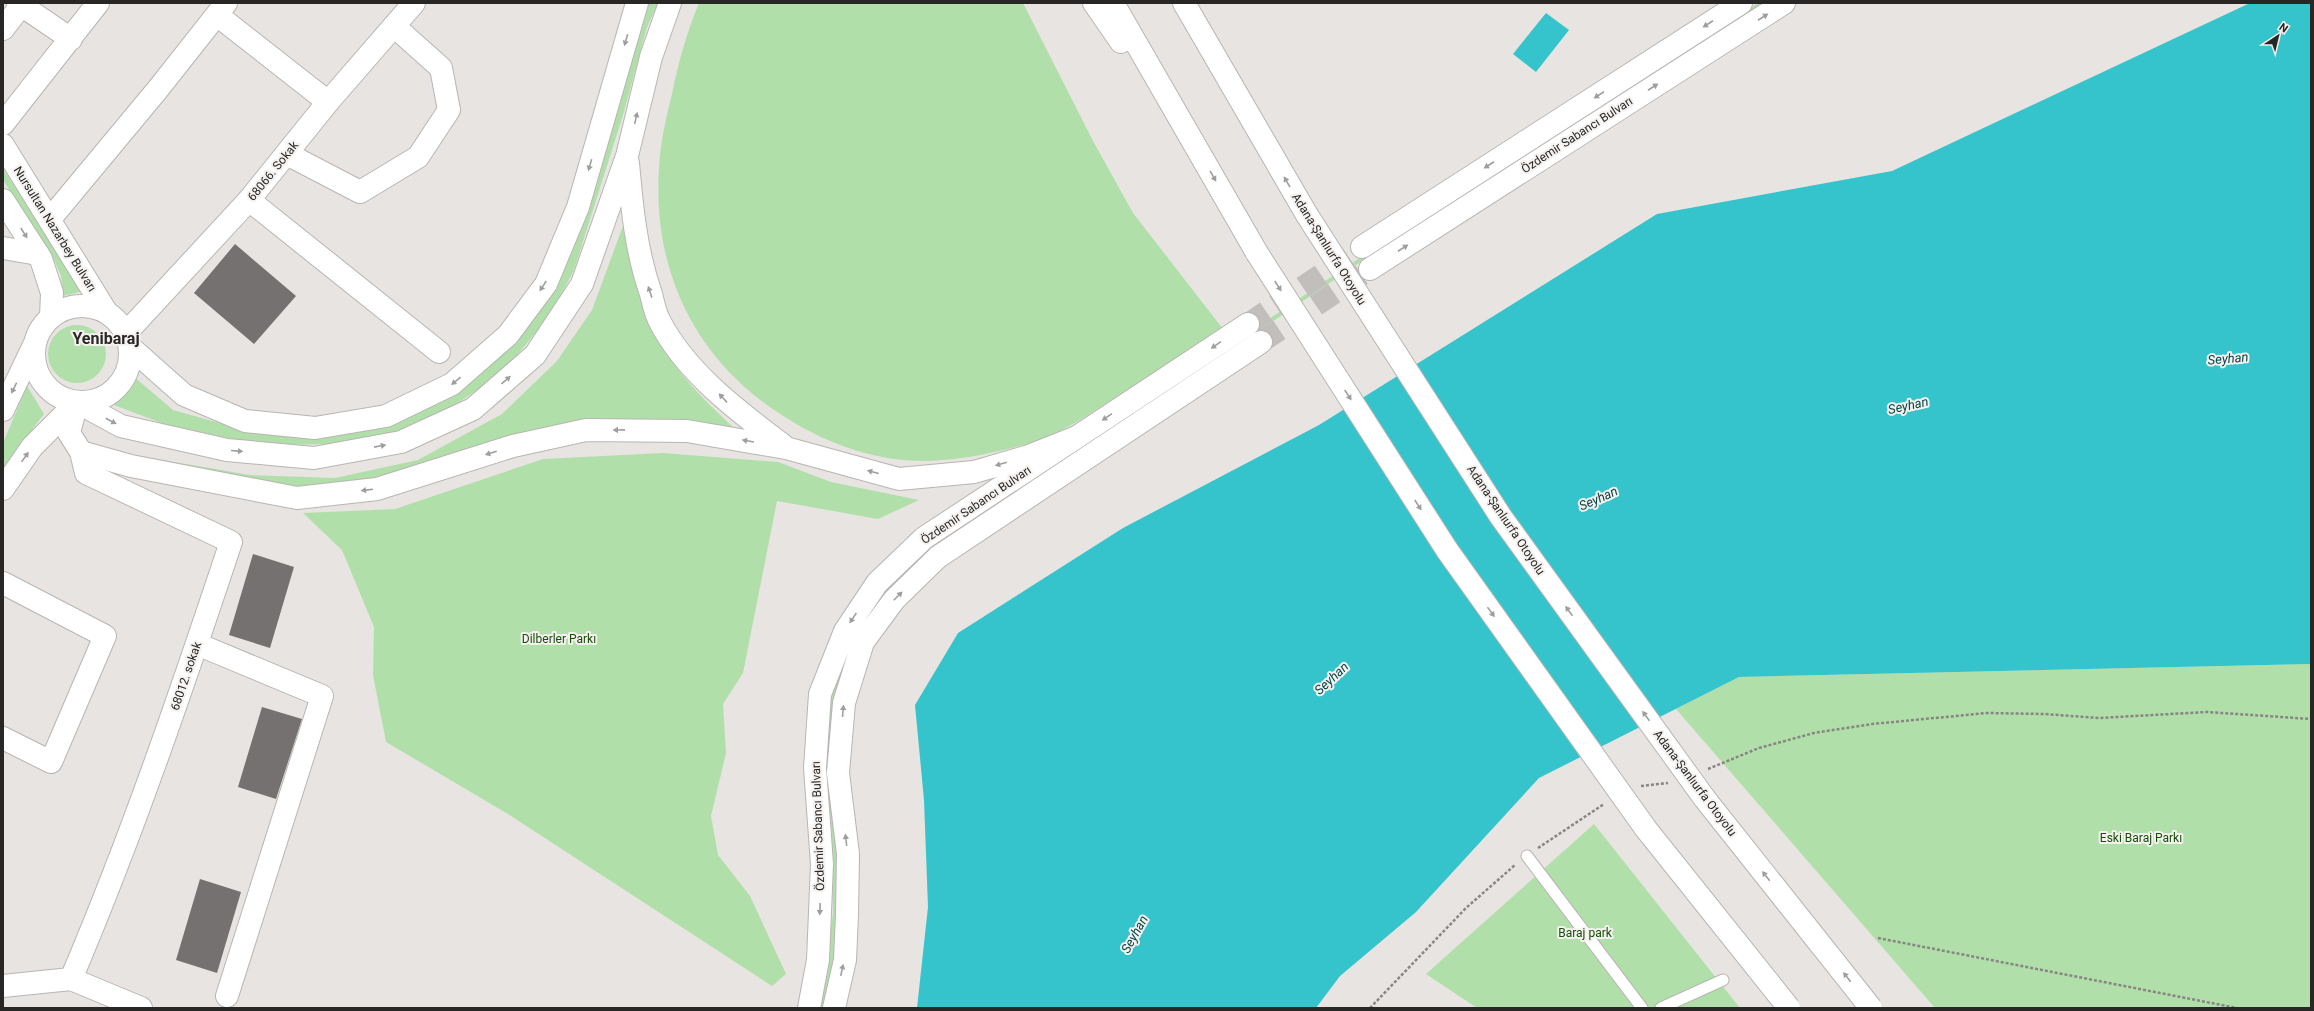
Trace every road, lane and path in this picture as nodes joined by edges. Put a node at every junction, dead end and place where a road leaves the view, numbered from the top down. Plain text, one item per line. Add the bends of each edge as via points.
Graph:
1 (98, 3) edge
2 (414, 3) edge
3 (637, 3) edge
4 (670, 3) edge
5 (1094, 3) edge
6 (1114, 3) edge
7 (1184, 3) edge
8 (1189, 3) edge
9 (1741, 3) edge
10 (1784, 3) edge
11 (21, 4) edge
12 (222, 9) edge
13 (394, 26) junction
14 (3, 29) edge
15 (71, 39) junction
16 (1218, 62) junction
17 (328, 102) junction
18 (3, 124) edge
19 (1193, 142) junction
20 (3, 145) edge
21 (287, 154) junction
22 (627, 156) junction
23 (3, 200) edge
24 (249, 200) junction
25 (50, 219) junction
26 (1362, 247) tunnel mouth
27 (3, 248) edge
28 (38, 254) junction
29 (1370, 270) tunnel mouth
30 (108, 313) junction
31 (51, 317) junction
32 (1248, 324) tunnel mouth
33 (36, 340) junction
34 (128, 340) junction
35 (1261, 342) tunnel mouth
36 (438, 352) dead end
37 (77, 402) junction
38 (3, 410) edge
39 (1077, 437) junction
40 (786, 448) junction
41 (81, 452) junction
42 (3, 489) edge
43 (3, 583) edge
44 (197, 644) junction
45 (2311, 719) edge
46 (3, 738) edge
47 (1704, 771) dead end
48 (1670, 783) dead end
49 (1635, 789) dead end
50 (1611, 801) dead end
51 (1527, 856) junction
52 (1878, 938) dead end
53 (71, 979) junction
54 (1723, 980) dead end
55 (3, 986) edge
56 (227, 996) dead end
57 (141, 1008) edge
58 (809, 1008) edge
59 (834, 1008) edge
60 (1370, 1008) edge
61 (1642, 1008) edge
62 (1660, 1008) edge
63 (1789, 1008) edge
64 (1871, 1008) edge
65 (2237, 1008) edge

1 - 15 main road
2 - 13 main road, 68066. Sokak
3 -> 34 main road via 578,207 546,284 508,335 452,384 386,416 315,428 246,421 184,395
22 -> 4 main road via 651,57
5 - 19 main road
6 - 19 main road
7 - 16 main road, Adana-Şanlıurfa Otoyolu
8 - 16 main road
9 -> 26 main road, Özdemir Sabancı Bulvarı
29 -> 10 main road, Özdemir Sabancı Bulvarı
11 - 14 main road
11 - 15 main road
12 - 17 main road
12 - 25 main road
13 - 17 main road, 68066. Sokak
13 - 21 main road via 441,68 449,110 418,157 360,192
15 - 18 main road
64 -> 16 main road, Adana-Şanlıurfa Otoyolu, bridge via 1705,799 1501,517 1307,215
17 - 21 main road, 68066. Sokak
19 -> 63 main road, bridge via 1257,253 1447,550 1646,829
20 - 25 main road, Nursultan Nazarbey Bulvarı
21 - 24 main road, 68066. Sokak
37 -> 22 main road via 121,426 226,450 314,458 401,442 473,409 535,355 582,284
40 -> 22 main road via 727,402 682,354 659,320 641,267 632,213
23 -> 28 main road
24 - 34 main road, 68066. Sokak
24 - 36 main road
25 - 30 main road, Nursultan Nazarbey Bulvarı
27 - 28 main road
28 - 31 main road via 52,293
30 - 31 main road via 97,308 81,306 65,309
30 - 34 main road
31 - 33 main road
32 -> 39 main road, Özdemir Sabancı Bulvarı
33 - 37 main road via 34,361 39,376 49,389 62,398
33 -> 38 main road
34 - 37 main road via 131,357 128,372 120,386 108,396 93,402
59 -> 35 main road, Özdemir Sabancı Bulvarı via 845,960 848,854 838,773 844,702 863,642 894,600 938,557
37 - 41 main road via 69,433
42 -> 37 main road via 32,447
39 -> 40 main road via 1029,456 974,472 899,479
39 -> 58 main road, Özdemir Sabancı Bulvarı via 924,538 877,583 845,631 820,694 815,768 822,864 818,960
40 -> 41 main road via 687,431 586,430 513,446 377,489 297,498 131,466
41 - 44 main road, 68012. sokak via 86,473 231,542
43 - 46 main road via 105,636 51,762
44 - 53 main road, 68012. sokak via 110,886
44 - 56 main road via 322,696
45 - 47 path via 2207,712 2099,718 1987,713 1872,724 1814,733 1759,748
48 - 49 path
50 - 51 path via 1597,807
51 - 60 path via 1466,908
51 - 61 lane
52 - 65 path
53 - 55 main road
53 - 57 main road
54 - 62 lane

